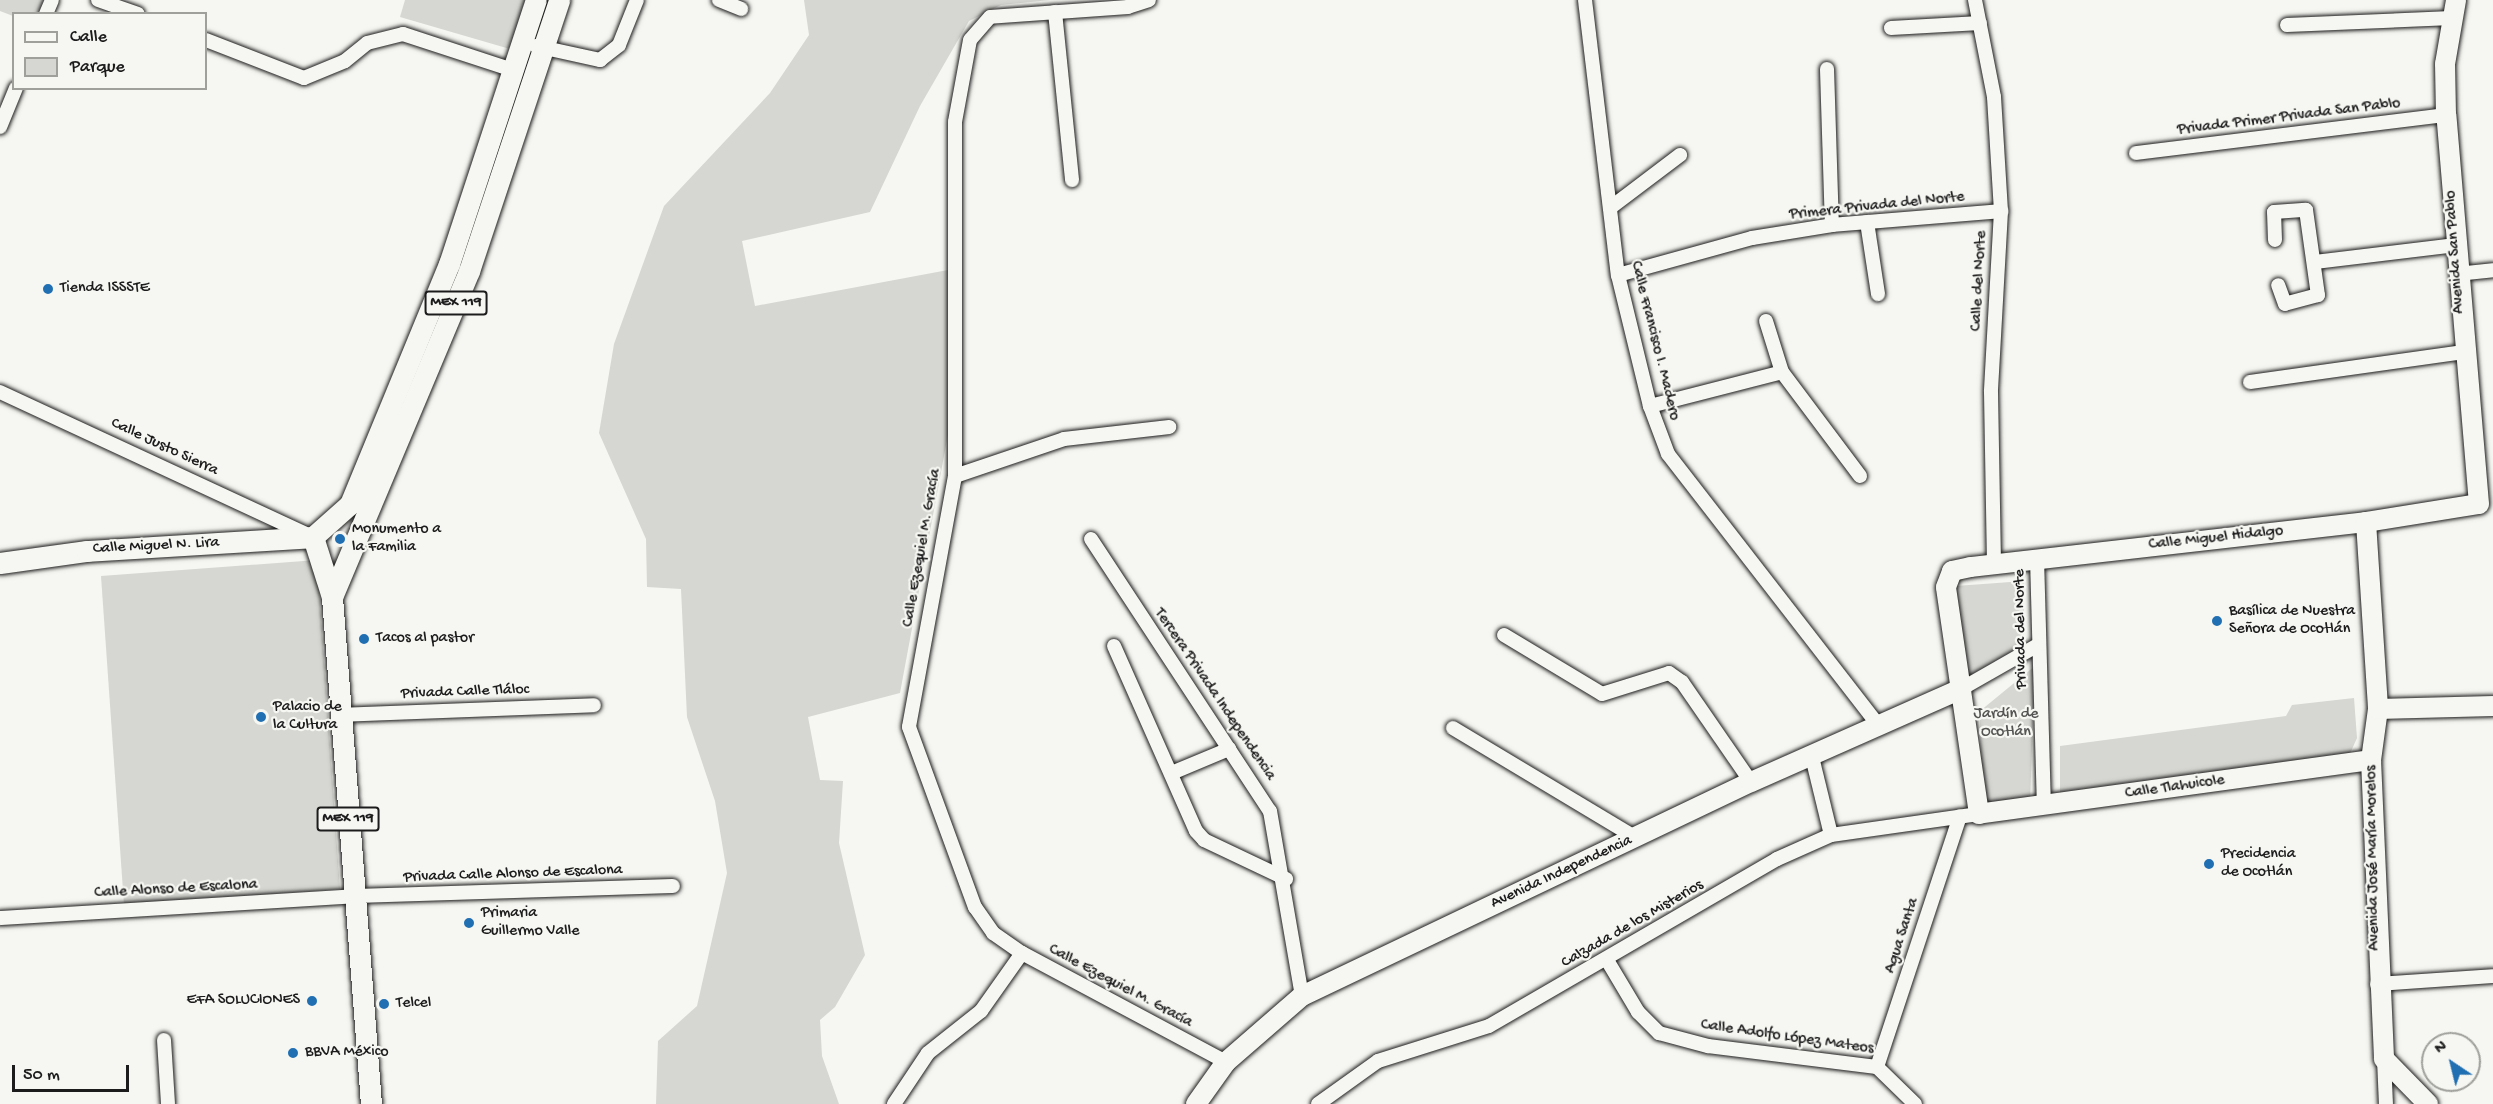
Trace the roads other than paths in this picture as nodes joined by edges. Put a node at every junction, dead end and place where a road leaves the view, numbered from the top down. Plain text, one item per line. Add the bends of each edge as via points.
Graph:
1 (98, 0) edge
2 (536, 0) edge
3 (559, 0) edge
4 (637, 0) edge
5 (719, 0) edge
6 (1149, 0) edge
7 (1585, 0) edge
8 (1975, 0) edge
9 (741, 9) dead end
10 (2454, 9) edge
11 (132, 12) edge
12 (1055, 12) junction
13 (1980, 23) junction
14 (2287, 25) dead end
15 (1891, 27) dead end
16 (207, 40) edge
17 (522, 42) junction
18 (543, 48) junction
19 (1827, 69) dead end
20 (513, 70) junction
21 (15, 90) edge
22 (2446, 115) junction
23 (0, 127) edge
24 (2136, 153) dead end
25 (1680, 155) dead end
26 (1072, 180) dead end
27 (1610, 208) junction
28 (2001, 211) junction
29 (1867, 222) junction
30 (1832, 225) junction
31 (2275, 240) dead end
32 (2456, 245) junction
33 (2315, 262) junction
34 (448, 264) junction
35 (2493, 270) edge
36 (469, 271) junction
37 (2457, 274) junction
38 (1618, 275) junction
39 (2278, 285) dead end
40 (1878, 294) dead end
41 (1766, 321) dead end
42 (2464, 352) junction
43 (1782, 372) junction
44 (2250, 382) dead end
45 (0, 392) edge
46 (1650, 406) junction
47 (1169, 427) dead end
48 (955, 476) junction
49 (1860, 476) dead end
50 (2486, 502) edge
51 (2366, 522) junction
52 (313, 537) junction
53 (1091, 539) dead end
54 (2037, 558) junction
55 (0, 563) edge
56 (1994, 566) junction
57 (332, 597) junction
58 (1504, 635) dead end
59 (2038, 645) junction
60 (1114, 646) dead end
61 (1961, 689) junction
62 (594, 705) dead end
63 (2493, 706) edge
64 (2378, 709) junction
65 (338, 715) junction
66 (1879, 726) junction
67 (1453, 728) dead end
68 (1229, 749) junction
69 (1812, 758) junction
70 (2371, 760) junction
71 (1174, 772) junction
72 (1750, 782) junction
73 (2044, 806) junction
74 (1969, 815) junction
75 (1832, 836) junction
76 (1636, 838) junction
77 (1286, 879) junction
78 (673, 886) dead end
79 (355, 896) junction
80 (0, 918) edge
81 (1022, 954) junction
82 (1607, 960) junction
83 (2493, 976) edge
84 (2377, 984) junction
85 (1302, 996) junction
86 (164, 1040) dead end
87 (2384, 1059) junction
88 (1226, 1062) junction
89 (1877, 1067) junction
90 (168, 1104) edge
91 (371, 1104) edge
92 (894, 1104) edge
93 (1196, 1104) edge
94 (1318, 1104) edge
95 (1915, 1104) edge
96 (2386, 1104) edge
97 (2428, 1104) edge

1 - 11 street
2 - 17 main road, MEX 119
3 - 18 main road, MEX 119
4 - 18 street via 619,45 606,57
5 - 9 street
6 - 12 street, Calle Ezequiel M. Gracía via 1128,7
7 - 27 street, Calle Francisco I. Madero
8 - 13 street, Calle del Norte
10 - 14 street
10 - 22 street, Avenida San Pablo
12 - 26 street
12 - 48 street, Calle Ezequiel M. Gracía via 990,17 970,40 955,122
13 - 15 street
13 - 28 street, Calle del Norte via 1994,97
16 - 20 street via 304,78 345,61 367,43 403,34
17 - 18 street
17 - 20 main road, MEX 119
18 - 36 main road, MEX 119
19 - 30 street
20 - 34 main road, MEX 119
21 - 23 street
22 - 24 street, Privada Primer Privada San Pablo
22 - 32 street, Avenida San Pablo
25 - 27 street
27 - 38 street, Calle Francisco I. Madero
28 - 29 street, Primera Privada del Norte
28 - 56 street, Calle del Norte via 1991,392
29 - 30 street, Primera Privada del Norte
29 - 40 street
30 - 38 street, Primera Privada del Norte via 1752,238
31 - 33 street via 2274,212 2306,210
32 - 33 street
32 - 37 street, Avenida San Pablo
33 - 39 street via 2316,299 2281,303
34 - 36 main road
34 - 52 main road, MEX 119 via 350,504
35 - 37 street
36 - 57 main road, MEX 119
37 - 42 street, Avenida San Pablo
38 - 46 street, Calle Francisco I. Madero
41 - 43 street
42 - 44 street
42 - 50 street, Avenida San Pablo
43 - 46 street
43 - 49 street
45 - 52 street, Calle Justo Sierra
46 - 66 street, Calle Francisco I. Madero via 1668,454
47 - 48 street via 1064,439
48 - 81 street, Calle Ezequiel M. Gracía via 909,727 975,907 993,933
50 - 51 street, Calle Miguel Hidalgo
51 - 54 street, Calle Miguel Hidalgo
51 - 64 street, Avenida José María Morelos
52 - 55 main road, Calle Miguel N. Lira via 87,551
52 - 57 main road, MEX 119
53 - 68 street, Tercera Privada Independencia
54 - 56 street, Calle Miguel Hidalgo
54 - 59 street, Privada del Norte
56 - 61 street, Calle Miguel Hidalgo via 1952,571 1946,587
57 - 65 main road, MEX 119
58 - 72 street via 1602,694 1669,673 1682,682
59 - 61 street
59 - 73 street, Privada del Norte
60 - 71 street
61 - 66 street, Avenida Independencia
61 - 74 street
62 - 65 street, Privada Calle Tláloc
63 - 64 street
64 - 70 street, Avenida José María Morelos
65 - 79 main road, MEX 119
66 - 69 street, Avenida Independencia
67 - 76 street
68 - 71 street
68 - 77 street, Tercera Privada Independencia via 1270,811
69 - 72 street, Avenida Independencia
69 - 75 street
70 - 73 street, Calle Tlahuicole
70 - 84 street, Avenida José María Morelos
71 - 77 street via 1204,840
72 - 76 street, Avenida Independencia
73 - 74 street, Calle Tlahuicole
74 - 75 street, Calzada de los Misterios
74 - 89 street, Agua Santa
75 - 82 street, Calzada de los Misterios via 1777,859
76 - 85 street, Avenida Independencia
77 - 85 street, Tercera Privada Independencia
78 - 79 street, Privada Calle Alonso de Escalona
79 - 80 street, Calle Alonso de Escalona
79 - 91 main road, MEX 119
81 - 88 street, Calle Ezequiel M. Gracía
81 - 92 street via 981,1011 928,1053
82 - 89 street, Calle Adolfo López Mateos via 1638,1012 1659,1033 1708,1046
82 - 94 street, Calzada de los Misterios via 1489,1026 1378,1061
83 - 84 street
84 - 87 street, Avenida José María Morelos
85 - 88 street, Avenida Independencia
86 - 90 street
87 - 96 street
87 - 97 street
88 - 93 street, Avenida Independencia
89 - 95 street, Calle Adolfo López Mateos

